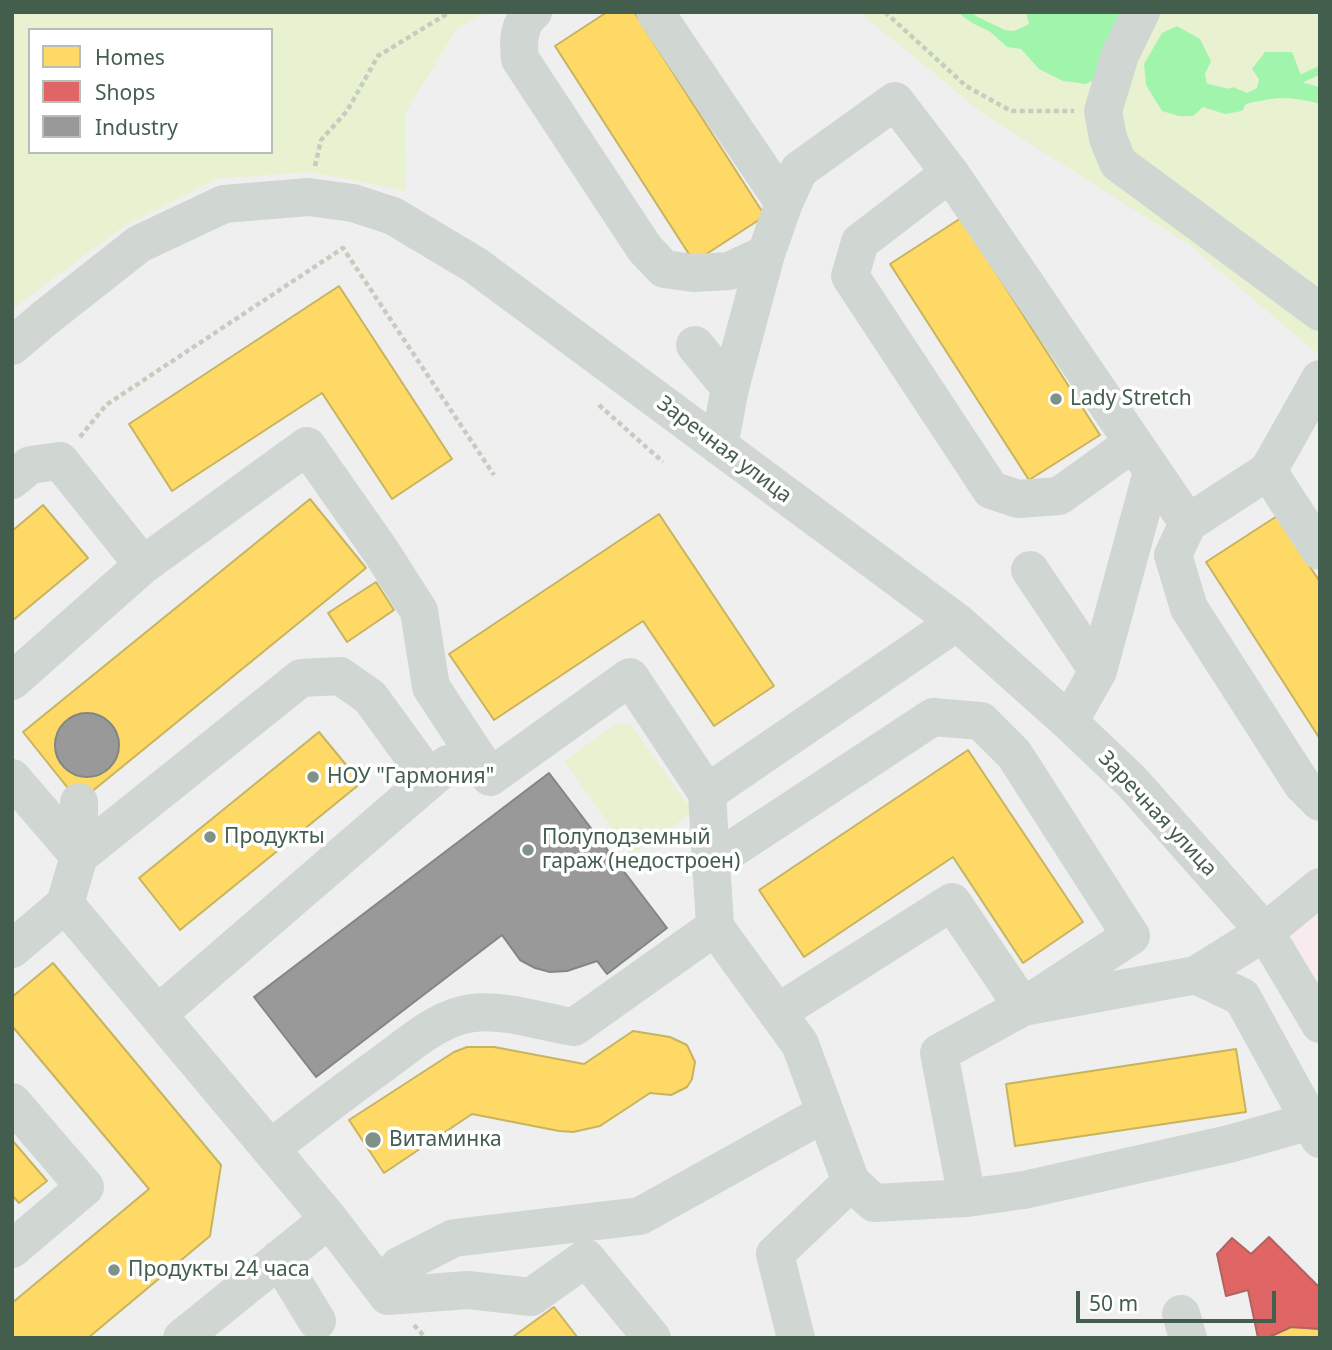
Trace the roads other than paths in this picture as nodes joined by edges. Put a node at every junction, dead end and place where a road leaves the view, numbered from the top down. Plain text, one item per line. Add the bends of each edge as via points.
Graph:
1 (533, 12) edge
2 (655, 12) edge
3 (1141, 12) edge
4 (950, 173) junction
5 (784, 203) junction
6 (766, 254) junction
7 (1320, 312) edge
8 (695, 345) dead end
9 (12, 346) edge
10 (1320, 379) edge
11 (730, 388) junction
12 (719, 446) junction
13 (1142, 458) junction
14 (1268, 471) junction
15 (12, 480) edge
16 (1188, 523) junction
17 (1320, 551) edge
18 (143, 565) junction
19 (1030, 570) dead end
20 (957, 622) junction
21 (1098, 671) junction
22 (12, 681) edge
23 (1069, 722) junction
24 (469, 748) junction
25 (429, 778) junction
26 (707, 793) junction
27 (79, 802) dead end
28 (1320, 802) edge
29 (20, 803) edge
30 (79, 856) junction
31 (711, 863) junction
32 (1320, 887) edge
33 (65, 904) junction
34 (715, 927) junction
35 (1265, 932) junction
36 (12, 949) edge
37 (1196, 975) junction
38 (1023, 1007) junction
39 (777, 1013) junction
40 (158, 1014) junction
41 (1320, 1024) edge
42 (12, 1102) edge
43 (825, 1113) junction
44 (1317, 1126) edge
45 (270, 1149) junction
46 (851, 1182) junction
47 (967, 1198) junction
48 (329, 1219) junction
49 (12, 1249) edge
50 (279, 1259) junction
51 (388, 1296) junction
52 (317, 1321) dead end
53 (183, 1338) edge
54 (652, 1338) edge
55 (796, 1338) edge

1 - 6 street via 518,37 520,59 645,248 664,269 729,271
2 - 5 street
3 - 7 street via 1120,55 1103,111 1118,163
4 - 5 street via 895,101 799,170
4 - 13 street
4 - 13 street via 860,242 850,276 991,489 1018,499 1059,496
5 - 6 street
6 - 11 street
8 - 11 street
9 - 12 street, Заречная улица via 139,244 224,204 308,197 353,203 393,215 475,265
10 - 14 street
11 - 12 street
12 - 20 street, Заречная улица
13 - 16 street
13 - 21 street
14 - 16 street
14 - 17 street
15 - 18 street via 30,465 60,461
16 - 28 street via 1173,555 1189,608 1302,784
18 - 22 street
18 - 24 street via 307,446 419,611 430,687
19 - 21 street
20 - 23 street, Заречная улица
20 - 26 street
21 - 23 street
23 - 35 street, Заречная улица via 1132,782
24 - 25 street
24 - 26 street via 490,777 631,677
25 - 30 street via 370,697 340,676 301,678
25 - 40 street
26 - 31 street
27 - 30 street
29 - 30 street
30 - 33 street
31 - 34 street
31 - 38 street via 933,717 981,722 1014,754 1132,936
32 - 35 street
33 - 36 street
33 - 40 street
34 - 39 street
34 - 45 street via 574,1027 502,1014 453,1017 427,1031
35 - 37 street
35 - 41 street, Заречная улица
37 - 38 street
37 - 44 street via 1242,997
38 - 39 street via 952,902
38 - 47 street via 939,1053
39 - 43 street via 800,1044
40 - 45 street
42 - 49 street via 85,1187
43 - 46 street
43 - 51 street via 640,1216 454,1238 400,1266
44 - 47 street via 1024,1190
45 - 48 street
46 - 47 street via 874,1203
46 - 55 street via 775,1254
48 - 50 street
48 - 51 street
50 - 52 street
50 - 53 street
51 - 54 street via 468,1290 531,1297 586,1258

